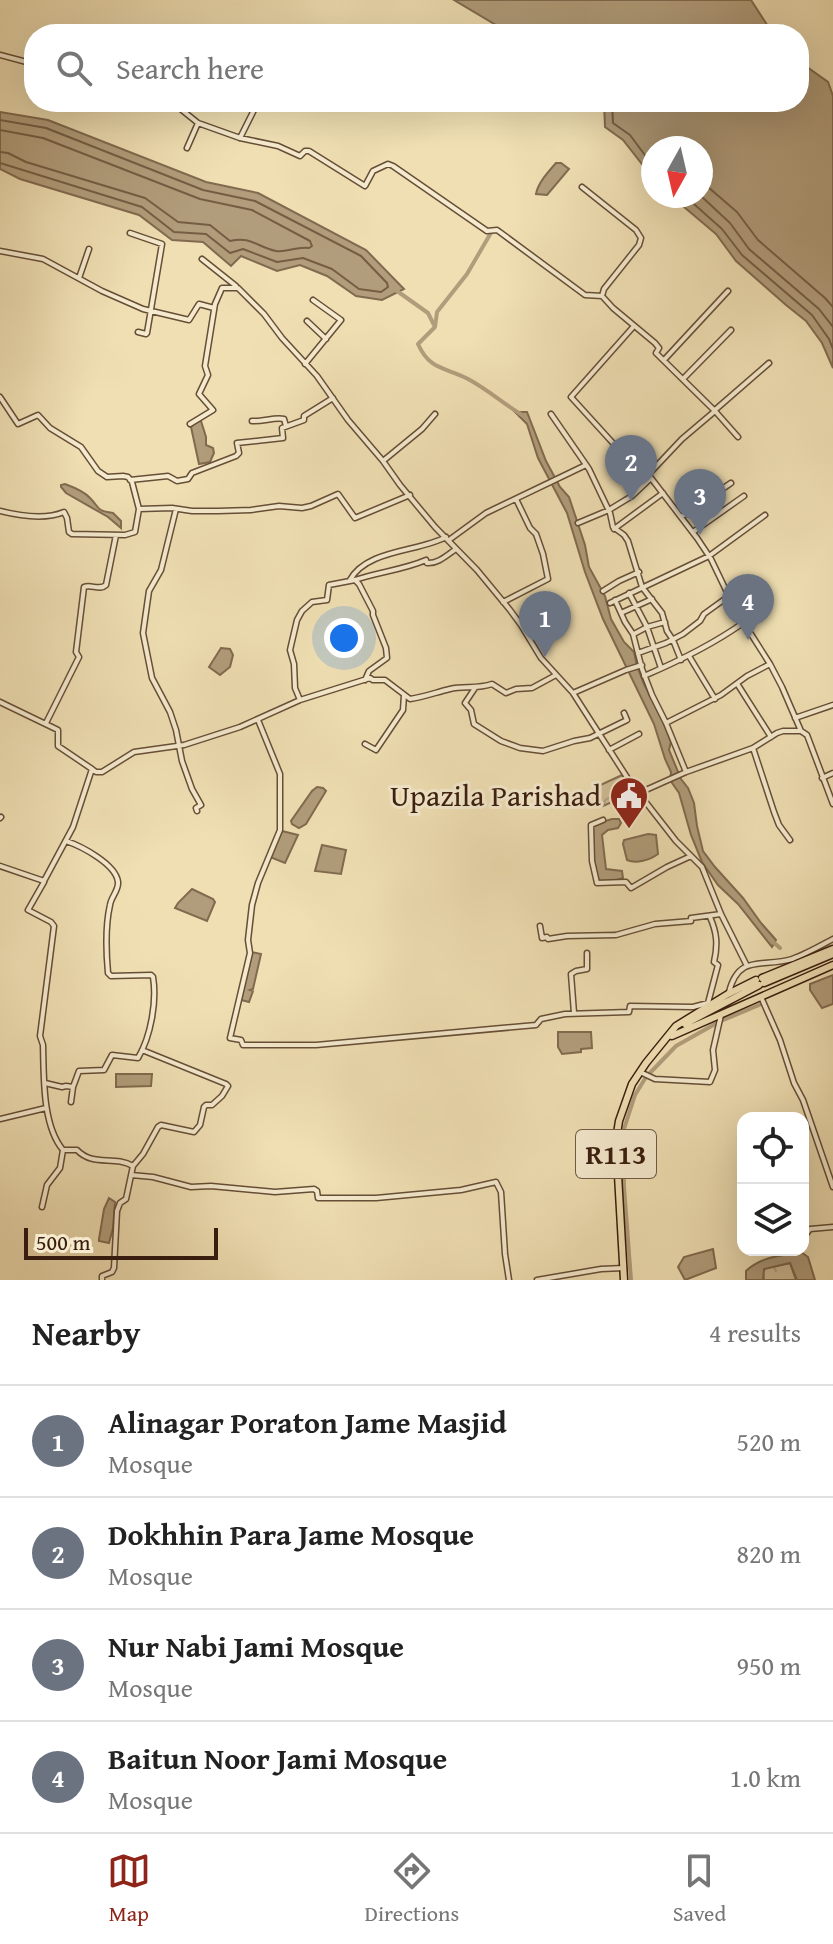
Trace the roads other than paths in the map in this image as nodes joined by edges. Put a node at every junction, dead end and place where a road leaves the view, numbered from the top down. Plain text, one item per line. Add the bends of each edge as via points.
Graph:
1 (0, 55) edge
2 (24, 61) edge
3 (184, 112) edge
4 (253, 112) edge
5 (198, 123) junction
6 (240, 138) junction
7 (187, 148) dead end
8 (582, 187) dead end
9 (130, 233) dead end
10 (89, 249) dead end
11 (0, 251) edge
12 (202, 259) dead end
13 (79, 278) junction
14 (238, 288) junction
15 (728, 291) dead end
16 (602, 296) junction
17 (313, 300) dead end
18 (214, 308) junction
19 (151, 312) junction
20 (307, 321) dead end
21 (635, 325) junction
22 (731, 330) dead end
23 (138, 332) dead end
24 (326, 339) junction
25 (664, 360) junction
26 (769, 363) dead end
27 (305, 364) junction
28 (684, 378) junction
29 (0, 397) edge
30 (333, 398) junction
31 (715, 410) junction
32 (435, 414) dead end
33 (551, 414) dead end
34 (252, 421) dead end
35 (190, 424) dead end
36 (286, 426) junction
37 (738, 437) dead end
38 (383, 461) junction
39 (586, 465) junction
40 (649, 477) junction
41 (130, 480) junction
42 (731, 483) dead end
43 (663, 493) junction
44 (410, 495) junction
45 (744, 496) dead end
46 (515, 498) junction
47 (139, 509) junction
48 (176, 509) junction
49 (609, 510) junction
50 (0, 511) edge
51 (765, 515) dead end
52 (681, 517) junction
53 (578, 523) dead end
54 (614, 529) junction
55 (693, 532) junction
56 (116, 535) junction
57 (447, 538) junction
58 (456, 549) junction
59 (709, 556) junction
60 (639, 572) junction
61 (352, 580) junction
62 (642, 587) junction
63 (603, 591) dead end
64 (629, 593) junction
65 (729, 596) junction
66 (652, 599) junction
67 (503, 602) junction
68 (637, 606) junction
69 (621, 613) junction
70 (665, 622) junction
71 (743, 623) junction
72 (647, 627) junction
73 (633, 634) junction
74 (673, 640) junction
75 (654, 646) junction
76 (638, 653) junction
77 (689, 656) junction
78 (681, 660) junction
79 (770, 664) junction
80 (641, 666) junction
81 (661, 669) junction
82 (556, 675) junction
83 (644, 676) junction
84 (365, 680) junction
85 (738, 684) junction
86 (472, 687) junction
87 (573, 693) junction
88 (404, 695) junction
89 (715, 699) junction
90 (300, 700) junction
91 (0, 702) edge
92 (833, 705) edge
93 (624, 713) dead end
94 (795, 718) junction
95 (258, 720) junction
96 (46, 723) junction
97 (666, 723) junction
98 (801, 731) junction
99 (639, 734) dead end
100 (599, 735) junction
101 (771, 737) junction
102 (365, 744) dead end
103 (178, 746) junction
104 (753, 748) junction
105 (609, 750) junction
106 (92, 769) junction
107 (686, 772) junction
108 (833, 773) edge
109 (822, 778) junction
110 (639, 793) junction
111 (833, 804) edge
112 (197, 811) dead end
113 (603, 820) dead end
114 (790, 840) dead end
115 (66, 841) junction
116 (691, 856) junction
117 (0, 866) edge
118 (44, 881) junction
119 (721, 914) junction
120 (710, 917) junction
121 (540, 926) dead end
122 (833, 939) edge
123 (833, 951) edge
124 (587, 953) dead end
125 (833, 965) edge
126 (747, 966) junction
127 (760, 981) junction
128 (728, 994) junction
129 (761, 997) junction
130 (574, 1013) junction
131 (721, 1015) junction
132 (672, 1036) junction
133 (665, 1042) junction
134 (142, 1050) junction
135 (640, 1072) junction
136 (45, 1083) junction
137 (73, 1087) junction
138 (71, 1102) dead end
139 (46, 1108) junction
140 (0, 1119) edge
141 (63, 1150) junction
142 (133, 1166) junction
143 (131, 1175) junction
144 (833, 1187) edge
145 (42, 1207) dead end
146 (833, 1227) edge
147 (809, 1230) edge
148 (624, 1268) junction
149 (102, 1280) edge
150 (509, 1280) edge
151 (537, 1280) edge
152 (624, 1280) edge

1 - 2 street
3 - 5 street
4 - 6 street
5 - 6 street
5 - 7 street
6 - 16 street via 300,156 309,151 365,186 373,171 393,166 487,231 497,230 585,295
8 - 16 street via 641,238
9 - 19 street via 162,242
10 - 13 street
11 - 13 street via 43,259
12 - 14 street
13 - 19 street
14 - 18 street via 222,288
14 - 27 street
15 - 25 street
16 - 21 street
17 - 24 street via 341,320
18 - 19 street via 199,304 187,320
18 - 35 street via 208,375 199,394 213,410
19 - 23 street via 147,333
20 - 24 street
21 - 25 street via 659,347 656,353
21 - 40 street via 571,397
22 - 28 street
24 - 27 street
25 - 28 street
26 - 31 street
27 - 30 street
28 - 31 street
29 - 41 street via 18,424 38,415 81,447 103,475
30 - 36 street via 304,420
30 - 38 street
31 - 37 street
31 - 40 street
32 - 38 street
33 - 39 street
34 - 36 street via 280,418
36 - 41 street via 283,438 237,443 236,456 188,479
38 - 44 street
39 - 46 street
39 - 49 street
40 - 43 street
40 - 49 street
41 - 47 street
42 - 52 street
43 - 52 street
43 - 54 street
44 - 48 street via 355,518 338,494 302,508
44 - 57 street
45 - 55 street
46 - 57 street
46 - 67 street via 536,534 548,579
47 - 48 street
47 - 56 street via 135,532
48 - 103 street via 161,570 149,591 143,633 152,678 170,712
49 - 53 street
49 - 54 street
50 - 56 street via 54,517 64,512 72,534
51 - 59 street
52 - 55 street
54 - 60 street via 628,541
55 - 59 street
56 - 96 street via 106,585 83,591 79,657
57 - 58 street
57 - 61 street via 379,558 359,569
58 - 61 street via 430,564 426,560
58 - 67 street
59 - 62 street
59 - 65 street
60 - 62 street
60 - 63 street
61 - 84 street via 373,611 386,648 387,658
61 - 90 street via 329,585 327,600 312,602 297,620 290,650
62 - 64 street
62 - 66 street
64 - 68 street
64 - 69 street via 613,601
65 - 71 street
65 - 74 street
66 - 68 street
66 - 70 street
67 - 82 street
68 - 69 street
68 - 72 street
69 - 73 street
70 - 72 street
70 - 74 street
71 - 77 street
71 - 79 street
72 - 73 street
72 - 75 street
73 - 76 street
74 - 75 street
74 - 78 street
75 - 76 street
75 - 81 street
76 - 80 street
77 - 78 street
77 - 89 street
78 - 81 street
79 - 85 street
79 - 94 street
80 - 83 street
80 - 87 street
81 - 83 street
82 - 86 street via 532,688 506,693 493,684
82 - 87 street
83 - 97 street
84 - 88 street via 385,680
84 - 90 street
85 - 89 street
85 - 101 street
86 - 88 street via 413,699
86 - 100 street via 465,703 474,724 501,741 543,751
87 - 100 street
88 - 102 street via 403,710 376,750
89 - 97 street
90 - 95 street
91 - 96 street
92 - 94 street
93 - 100 street via 627,720
94 - 98 street
95 - 103 street
95 - 130 street via 280,774 280,830 258,883 250,953 230,1038 243,1045 316,1045 536,1025 541,1019
96 - 106 street via 58,730 58,746
97 - 107 street
98 - 101 street
98 - 109 street
99 - 105 street
100 - 105 street
101 - 104 street
103 - 106 street via 134,752 102,772
103 - 112 street via 201,805
104 - 107 street
104 - 114 street via 779,825
105 - 110 street
106 - 115 street
107 - 110 street
108 - 109 street
109 - 111 street
110 - 116 street
113 - 116 street via 591,825 597,883 628,882 630,888
115 - 118 street
115 - 134 street via 94,854 118,881 107,931 109,975 153,977 152,1021
116 - 119 street via 702,867
117 - 118 street
118 - 136 street via 28,910 54,926 40,1036
119 - 120 street
119 - 126 street
120 - 121 street via 616,935 548,939 542,938
120 - 130 street via 718,967 708,1003
122 - 126 street via 795,958
123 - 127 main road, R113
124 - 130 street via 587,969 571,974
125 - 129 main road
126 - 128 street via 735,976
127 - 128 main road, R113
127 - 132 main road, R113
128 - 133 main road, R113 via 676,1026
129 - 131 main road
129 - 144 street
131 - 132 main road
131 - 135 street via 710,1082 655,1079
132 - 133 main road, R113
133 - 135 main road, R113
134 - 137 street via 138,1058 112,1055 104,1070 79,1071
134 - 142 street via 228,1086 204,1107 194,1132 158,1127
135 - 148 main road, R113 via 626,1097 616,1140
136 - 137 street
136 - 139 street
137 - 138 street
139 - 140 street
139 - 141 street
141 - 142 street
141 - 145 street
142 - 143 street
143 - 149 street via 126,1199 117,1211 114,1268
143 - 150 street via 191,1187 314,1189 320,1198 376,1198 496,1182
146 - 147 street
148 - 151 street
148 - 152 main road, R113

